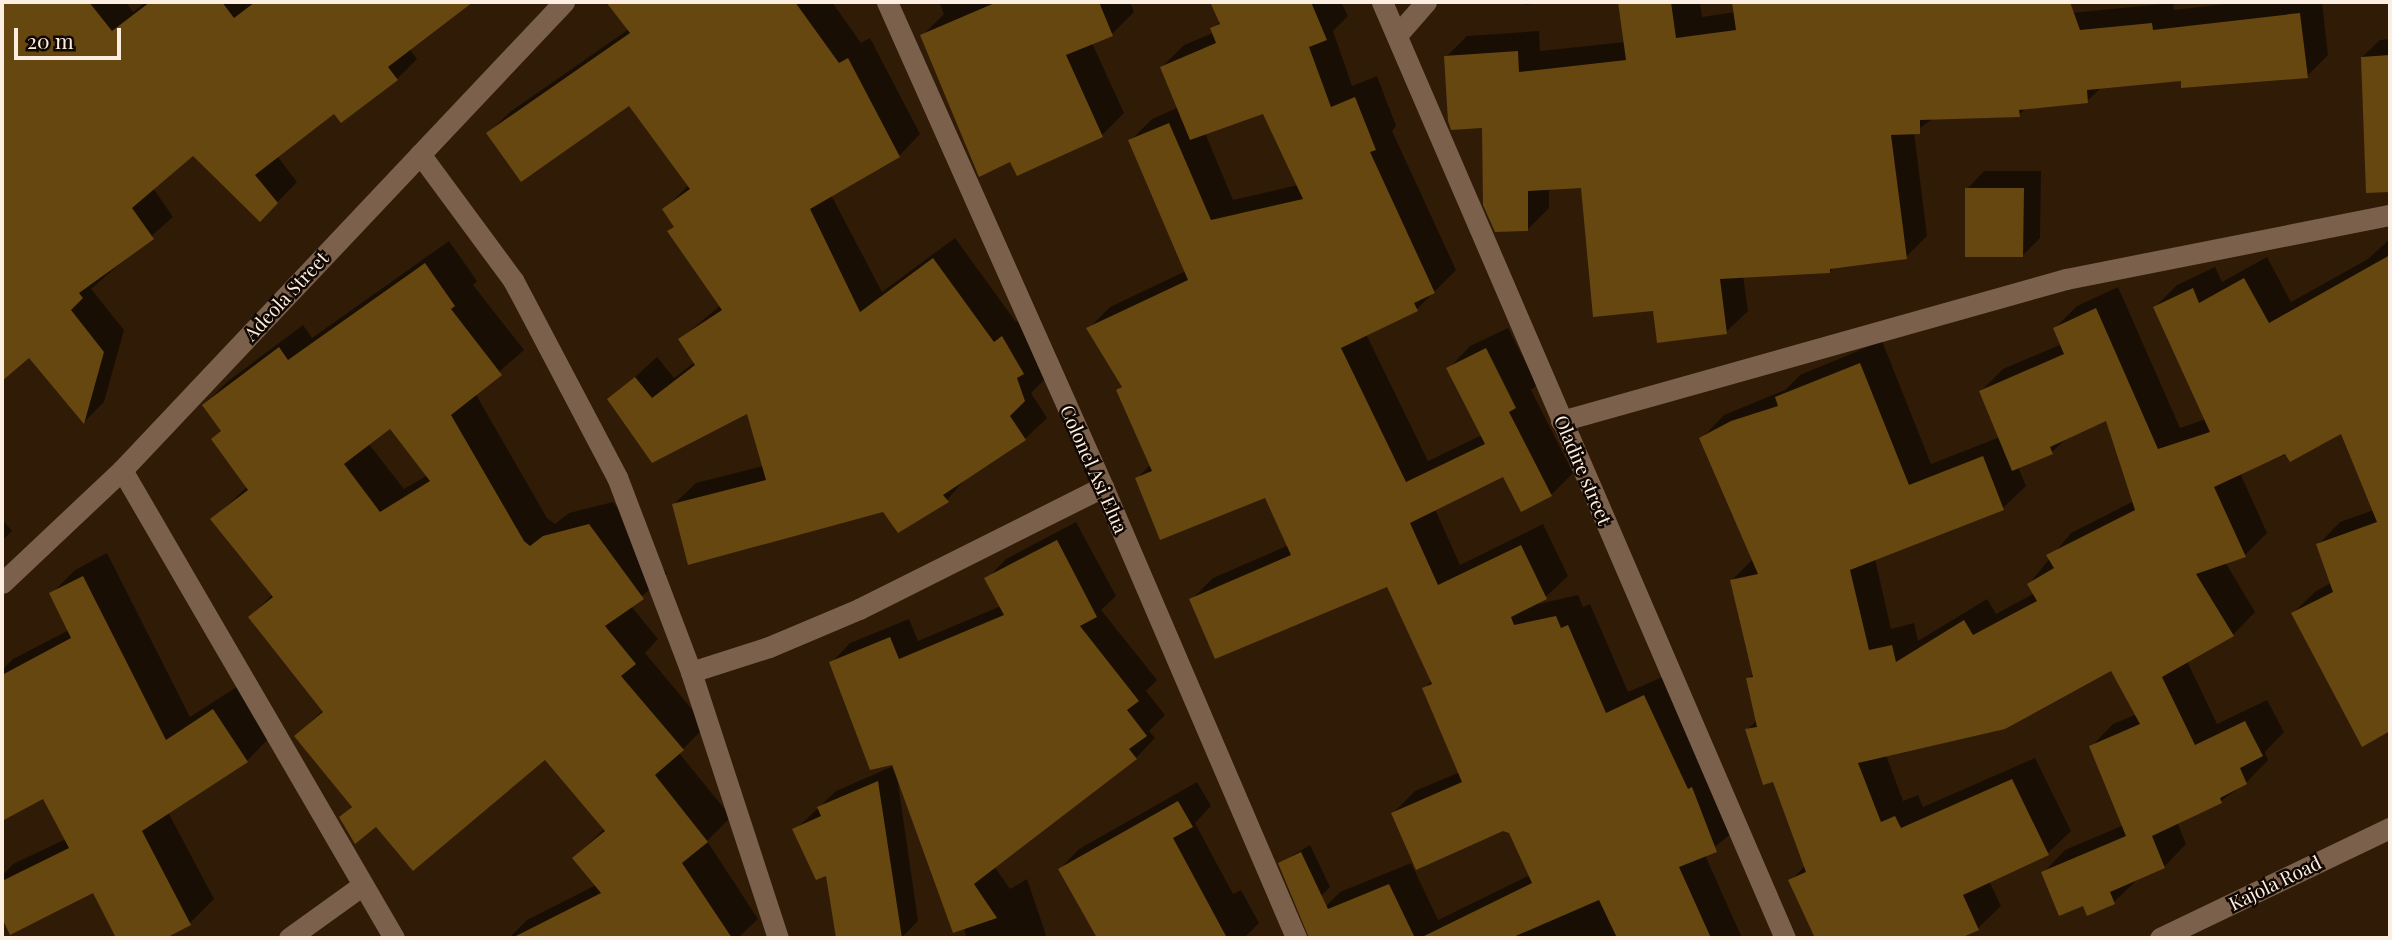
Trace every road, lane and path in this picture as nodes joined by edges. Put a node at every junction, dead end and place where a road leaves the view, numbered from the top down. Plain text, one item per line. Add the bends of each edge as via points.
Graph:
1 (564, 2) edge
2 (887, 2) edge
3 (1382, 2) edge
4 (1426, 2) edge
5 (1397, 35) junction
6 (420, 154) junction
7 (2390, 215) edge
8 (1561, 421) junction
9 (122, 470) junction
10 (1104, 487) junction
11 (2, 583) edge
12 (691, 672) junction
13 (2390, 828) edge
14 (360, 887) junction
15 (289, 938) edge
16 (394, 938) edge
17 (778, 938) edge
18 (1296, 938) edge
19 (1785, 938) edge
20 (2160, 938) edge

1 - 6 street, Adeola Street
2 - 10 street, Colonel Asi Elua
3 - 5 street, Oladire street
4 - 5 street
5 - 8 street, Oladire street
6 - 9 street, Adeola Street
6 - 12 street via 513,280 611,464
7 - 8 street via 2066,279
8 - 19 street, Oladire street
9 - 11 street, Adeola Street
9 - 14 street
10 - 12 street via 859,609 769,647
10 - 18 street, Colonel Asi Elua
12 - 17 street
13 - 20 street, Kajola Road
14 - 15 street
14 - 16 street

